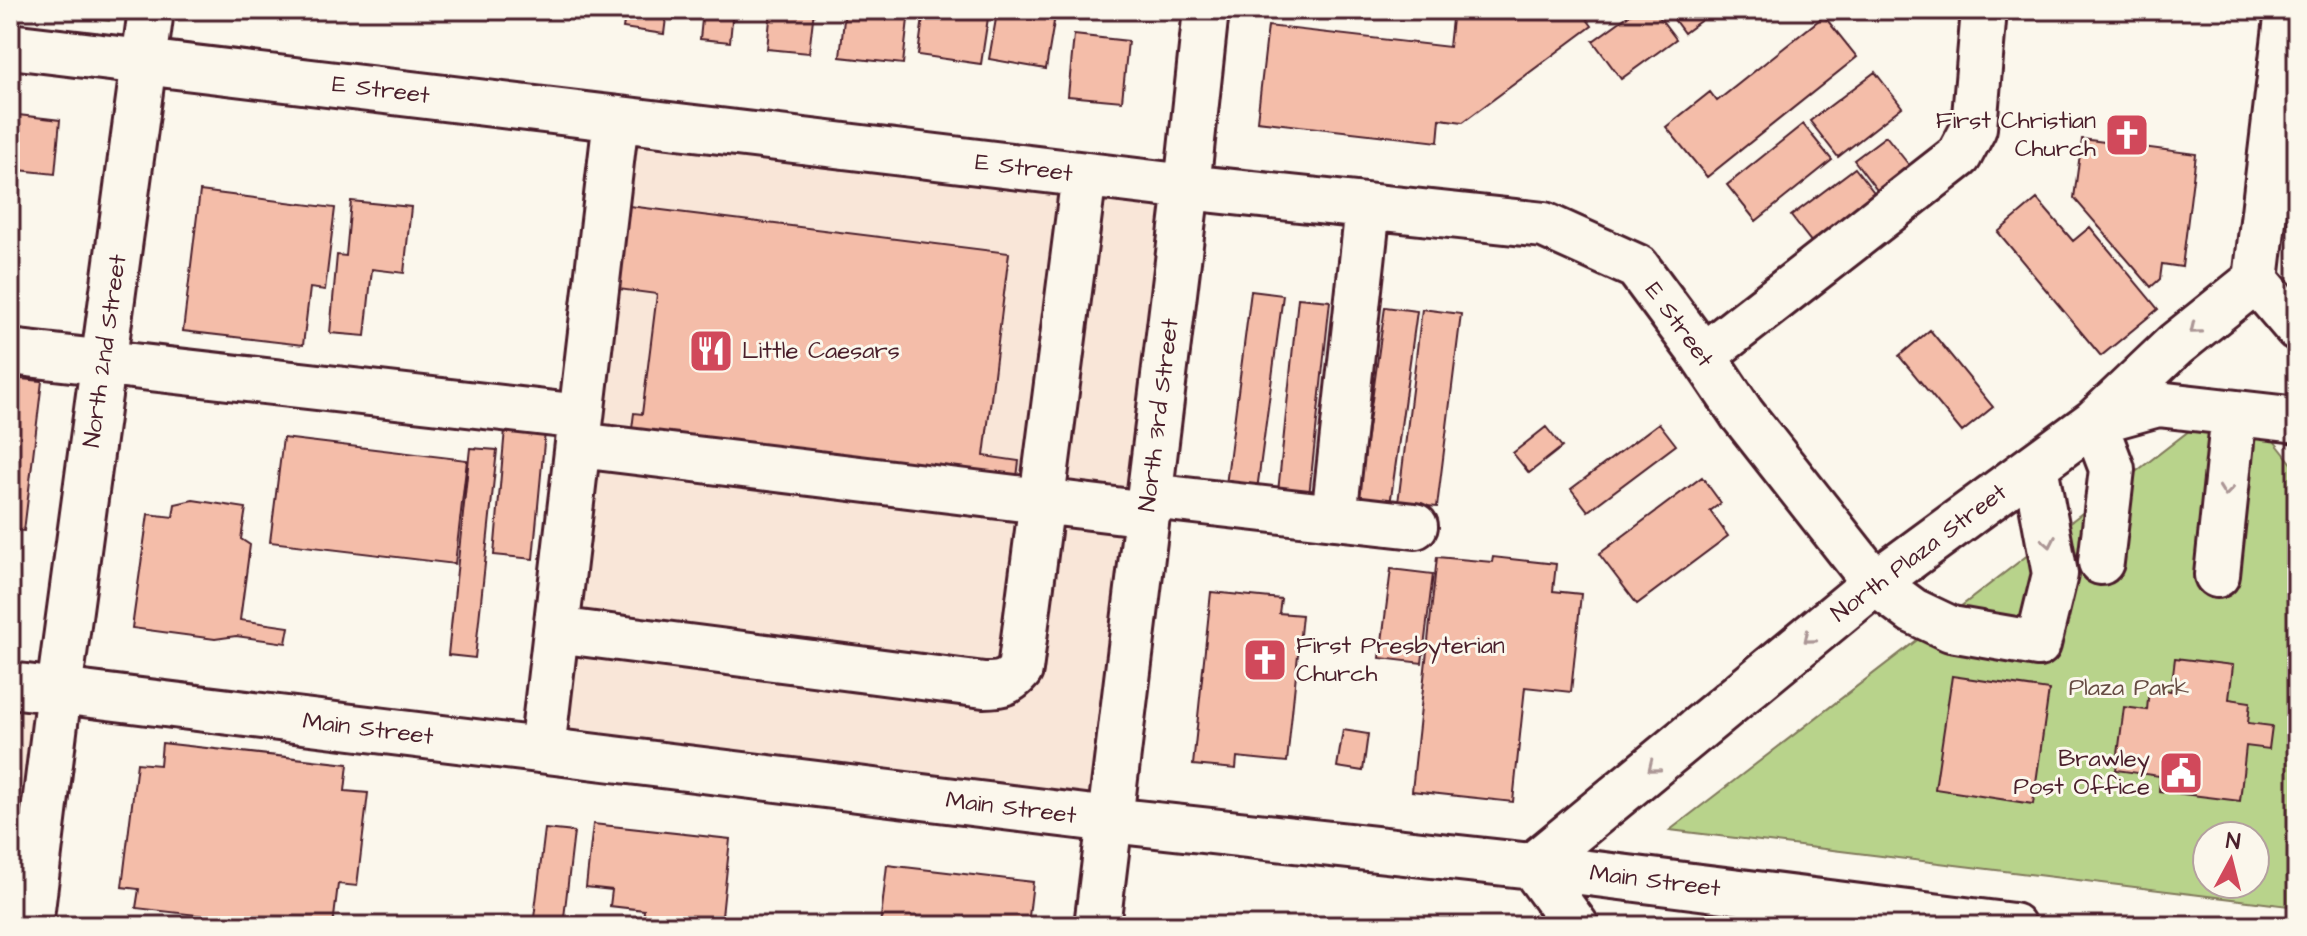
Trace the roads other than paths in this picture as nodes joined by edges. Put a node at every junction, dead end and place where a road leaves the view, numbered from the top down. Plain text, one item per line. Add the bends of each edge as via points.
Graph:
1 (151, 10) edge
2 (1206, 10) edge
3 (1984, 10) edge
4 (2288, 10) edge
5 (10, 46) edge
6 (145, 62) junction
7 (616, 119) junction
8 (1084, 175) junction
9 (1187, 187) junction
10 (1368, 207) junction
11 (2256, 280) junction
12 (2297, 328) edge
13 (10, 352) edge
14 (1703, 356) junction
15 (104, 363) junction
16 (2234, 413) junction
17 (2297, 420) edge
18 (2094, 422) junction
19 (580, 431) junction
20 (2035, 466) junction
21 (1043, 502) junction
22 (1149, 505) junction
23 (1334, 517) junction
24 (1415, 526) dead end
25 (2101, 562) dead end
26 (2217, 575) dead end
27 (1875, 583) junction
28 (556, 630) junction
29 (10, 685) edge
30 (59, 691) junction
31 (542, 750) junction
32 (1110, 820) junction
33 (1532, 866) junction
34 (30, 926) edge
35 (1097, 926) edge
36 (1576, 926) edge
37 (2013, 926) edge

1 - 6 street, North 2nd Street
2 - 9 street, North 3rd Street
3 - 14 street via 1974,128 1959,156
4 - 11 street
5 - 6 street, E Street
6 - 7 street, E Street
6 - 15 street, North 2nd Street
7 - 8 street, E Street
7 - 19 street
8 - 9 street, E Street
8 - 21 street
9 - 10 street, E Street
9 - 22 street, North 3rd Street
10 - 14 street, E Street via 1544,225 1637,267
10 - 23 street
11 - 12 street
11 -> 18 street, North Plaza Street via 2175,345
13 - 15 street
14 - 27 street, E Street
15 - 19 street
15 - 30 street, North 2nd Street
16 - 17 street
16 - 18 street via 2158,404
16 -> 26 street
18 - 20 street, North Plaza Street
18 - 25 street via 2112,469
19 - 21 street
19 - 28 street
20 - 27 street, North Plaza Street
20 -> 27 street, E Street via 2055,574 2038,644 1951,629 1913,611
21 - 22 street
21 - 28 street via 1020,670 1001,685
22 - 23 street
22 - 32 street, North 3rd Street
23 - 24 street
27 -> 33 street, North Plaza Street
28 - 31 street
29 - 30 street, Main Street
30 - 31 street, Main Street
30 - 34 street, North 2nd Street
31 - 32 street, Main Street
32 - 33 street, Main Street
32 - 35 street, North 3rd Street
33 - 36 street
33 - 37 street, Main Street

